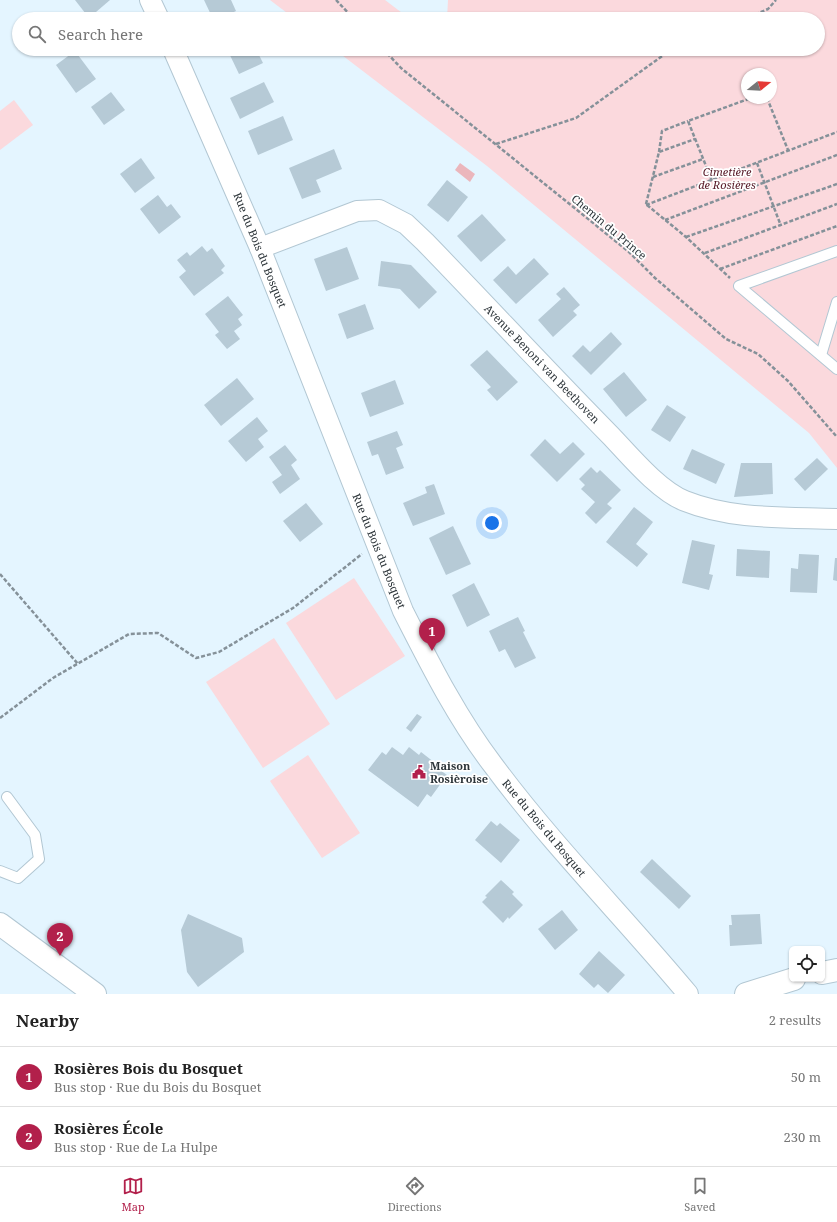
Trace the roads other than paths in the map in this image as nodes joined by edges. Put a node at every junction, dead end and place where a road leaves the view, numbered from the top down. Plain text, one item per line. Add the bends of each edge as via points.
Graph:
1 (150, 0) edge
2 (156, 12) edge
3 (176, 56) edge
4 (260, 248) junction
5 (837, 251) edge
6 (837, 302) edge
7 (821, 354) junction
8 (837, 369) edge
9 (837, 519) edge
10 (7, 797) dead end
11 (0, 871) edge
12 (0, 924) edge
13 (837, 970) edge
14 (825, 972) edge
15 (789, 981) edge
16 (95, 994) edge
17 (688, 994) edge
18 (746, 994) edge

1 - 2 street
3 - 4 street, Rue du Bois du Bosquet
4 - 9 street, Avenue Benoni van Beethoven via 357,211 379,210 406,224 425,242 659,485 684,501 715,510 750,515
4 - 17 street, Rue du Bois du Bosquet via 403,611 457,711 492,764 556,844
5 - 7 lane via 739,286
6 - 7 lane
7 - 8 lane
10 - 11 lane via 35,835 39,859 18,878
12 - 16 street
13 - 14 street
15 - 18 street

